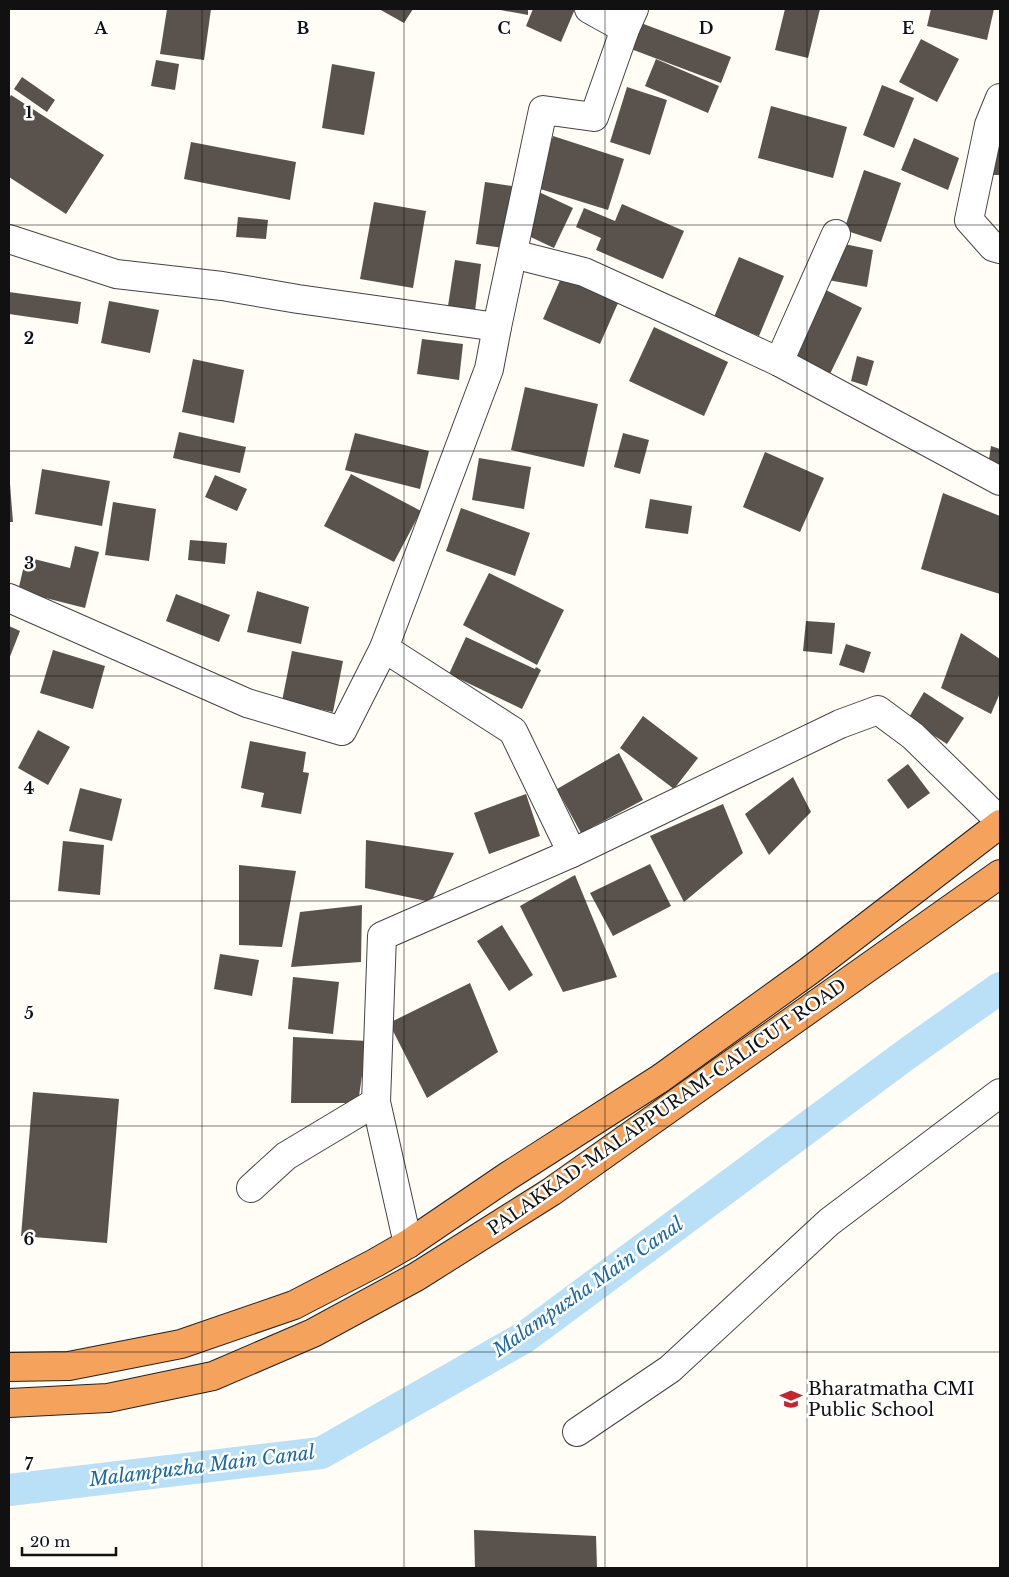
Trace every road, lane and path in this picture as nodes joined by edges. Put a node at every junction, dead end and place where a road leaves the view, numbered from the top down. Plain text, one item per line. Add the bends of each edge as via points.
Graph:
1 (589, 9) edge
2 (629, 19) edge
3 (1000, 98) edge
4 (836, 234) dead end
5 (9, 239) edge
6 (1000, 249) edge
7 (513, 254) junction
8 (497, 327) junction
9 (779, 362) junction
10 (1000, 481) edge
11 (9, 598) edge
12 (384, 648) junction
13 (1000, 823) edge
14 (572, 853) junction
15 (1000, 874) edge
16 (1000, 1093) edge
17 (376, 1102) junction
18 (252, 1188) dead end
19 (408, 1244) junction
20 (148, 1351) junction
21 (9, 1367) edge
22 (160, 1387) junction
23 (9, 1403) edge
24 (577, 1432) dead end

1 - 2 street
2 - 7 street via 594,117 544,110
3 - 6 street via 989,126 969,220 993,247
4 - 9 street
5 - 8 street via 116,274 222,286
7 - 8 street
7 - 9 street via 584,272
8 - 12 street via 489,369
9 - 10 street
11 - 12 street via 246,703 342,732
12 - 14 street via 514,731
13 - 14 street via 913,736 878,710 840,724
13 - 19 highway, PALAKKAD-MALAPPURAM-CALICUT ROAD via 808,971 661,1078
14 - 17 street via 382,936
15 - 22 highway, PALAKKAD-MALAPPURAM-CALICUT ROAD via 551,1192 416,1277 295,1341 213,1376
16 - 24 street via 829,1222 670,1369
17 - 18 street via 286,1156
17 - 19 street
19 - 20 highway, PALAKKAD-MALAPPURAM-CALICUT ROAD via 294,1306 181,1344
20 - 21 highway, PALAKKAD-MALAPPURAM-CALICUT ROAD via 69,1366
20 - 22 highway
22 - 23 highway, PALAKKAD-MALAPPURAM-CALICUT ROAD via 108,1398

